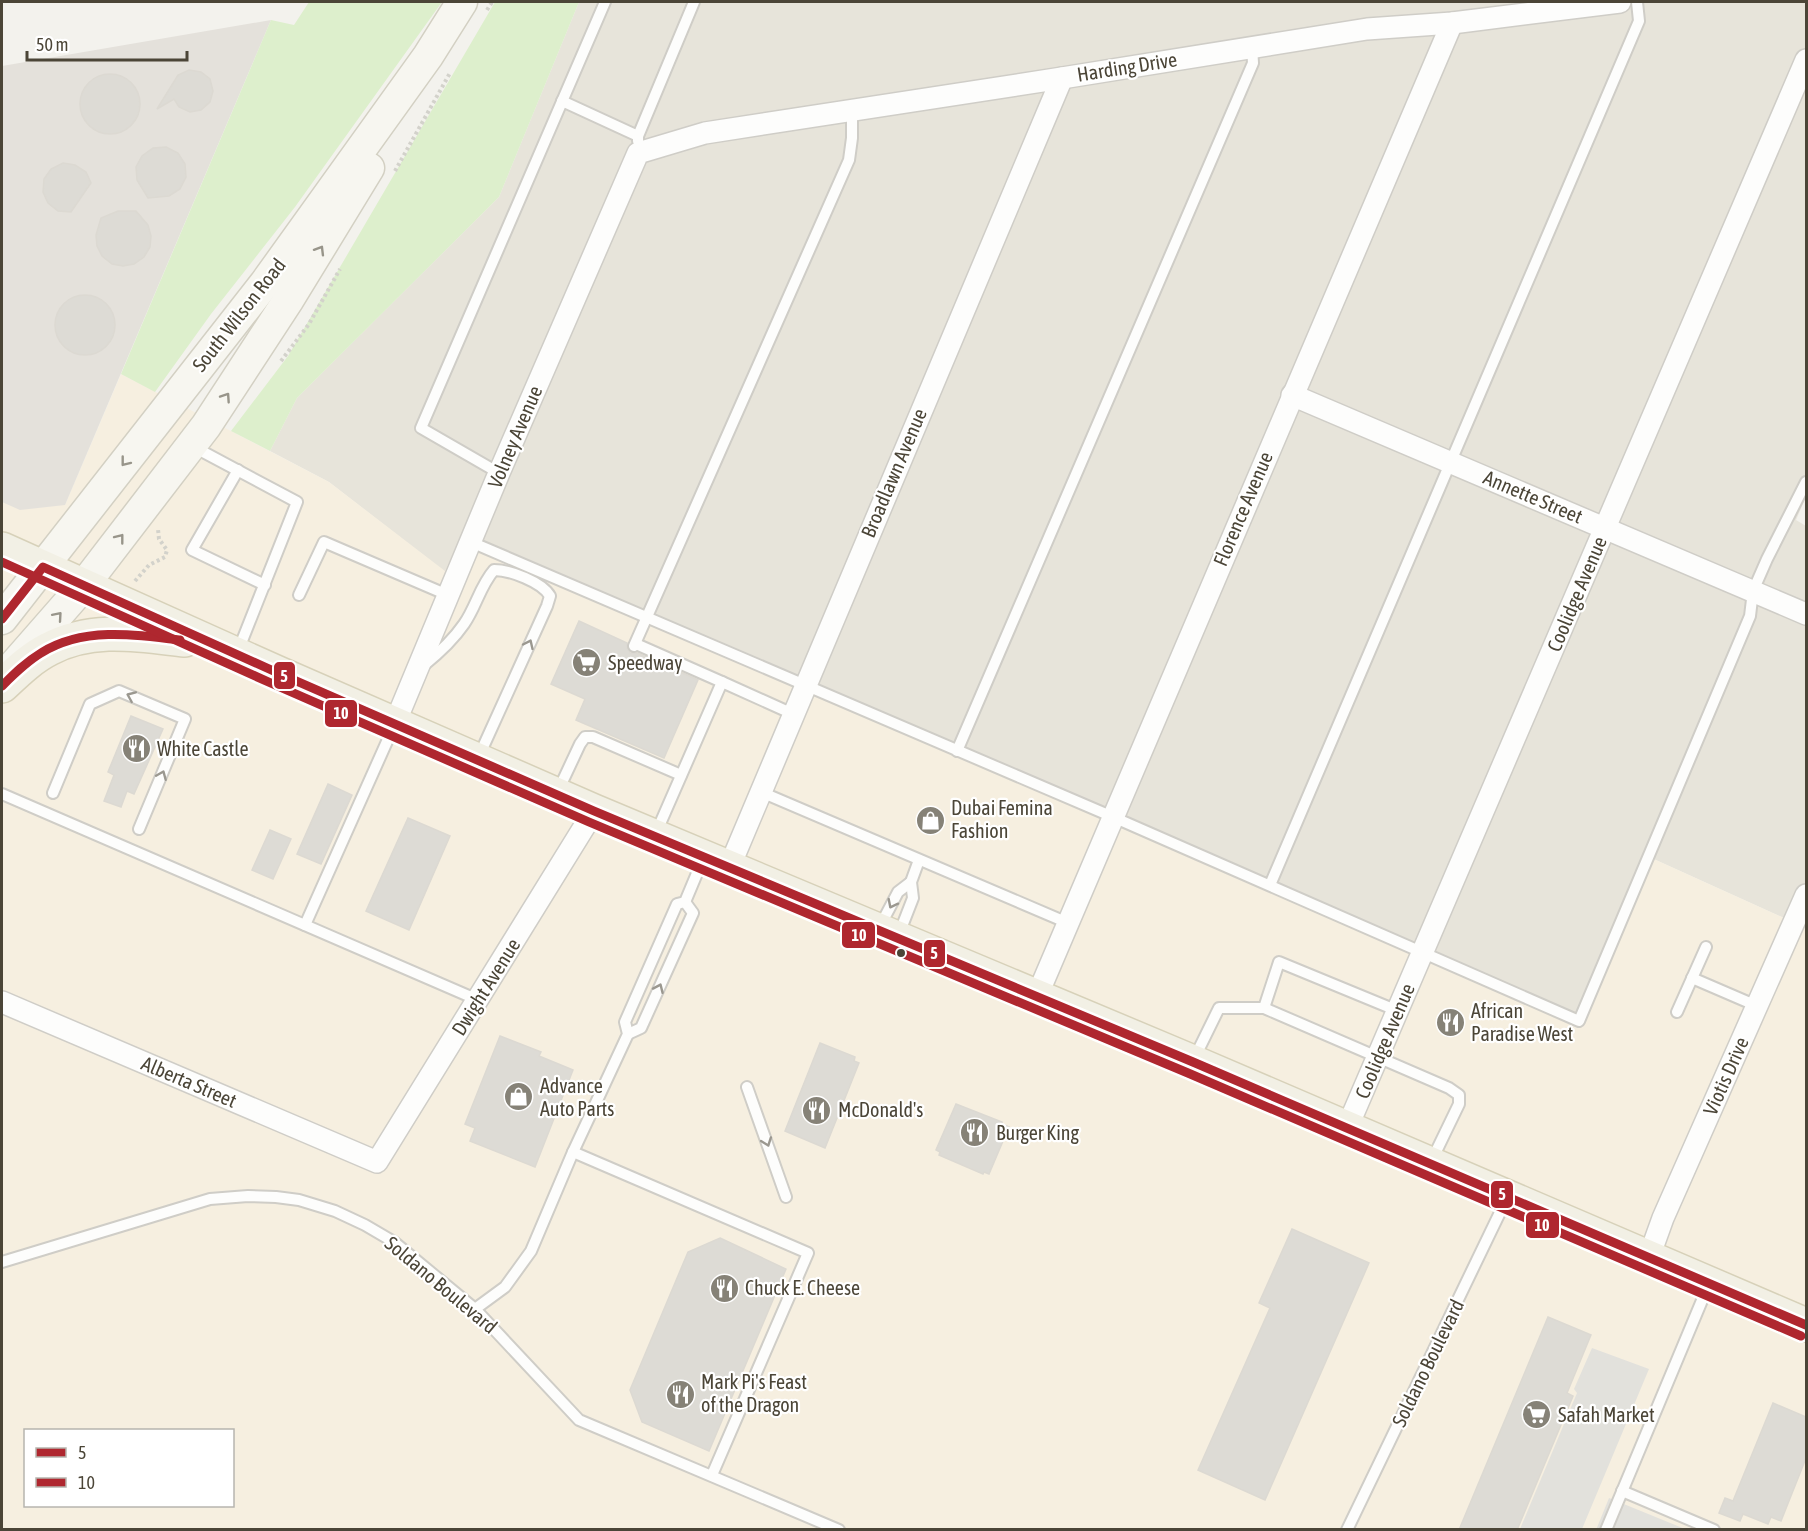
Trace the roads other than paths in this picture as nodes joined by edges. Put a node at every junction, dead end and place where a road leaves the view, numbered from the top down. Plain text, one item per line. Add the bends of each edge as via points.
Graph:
1 (462, 2) edge
2 (605, 2) edge
3 (694, 2) edge
4 (1620, 2) edge
5 (1637, 2) edge
6 (1452, 23) junction
7 (1252, 47) junction
8 (428, 56) junction
9 (1806, 60) edge
10 (1062, 78) junction
11 (562, 101) junction
12 (852, 111) junction
13 (638, 145) junction
14 (1292, 395) junction
15 (192, 445) junction
16 (1450, 461) junction
17 (238, 470) junction
18 (499, 473) junction
19 (1806, 482) edge
20 (1605, 528) junction
21 (471, 542) junction
22 (2, 549) edge
23 (43, 567) junction
24 (84, 585) junction
25 (265, 585) junction
26 (1753, 591) junction
27 (299, 596) dead end
28 (450, 596) junction
29 (1806, 614) edge
30 (647, 618) junction
31 (2, 619) edge
32 (226, 649) junction
33 (417, 671) junction
34 (2, 679) edge
35 (722, 682) junction
36 (2, 686) edge
37 (805, 686) junction
38 (793, 714) junction
39 (395, 723) junction
40 (957, 751) junction
41 (477, 759) junction
42 (681, 775) junction
43 (761, 792) junction
44 (53, 793) dead end
45 (2, 794) edge
46 (556, 794) junction
47 (594, 811) junction
48 (1113, 817) junction
49 (139, 830) dead end
50 (654, 836) junction
51 (919, 860) junction
52 (716, 862) junction
53 (911, 882) junction
54 (1270, 885) junction
55 (1806, 895) edge
56 (685, 902) junction
57 (1068, 923) junction
58 (305, 925) junction
59 (888, 933) junction
60 (1706, 947) dead end
61 (1423, 952) junction
62 (1692, 978) junction
63 (1037, 996) junction
64 (478, 1000) junction
65 (2, 1002) edge
66 (1757, 1006) junction
67 (1263, 1008) junction
68 (1398, 1011) junction
69 (1677, 1012) dead end
70 (628, 1034) junction
71 (1378, 1057) junction
72 (1193, 1062) junction
73 (747, 1087) dead end
74 (1347, 1128) junction
75 (573, 1152) junction
76 (377, 1162) joint
77 (1431, 1164) junction
78 (1508, 1196) junction
79 (786, 1197) dead end
80 (1648, 1257) junction
81 (2, 1262) edge
82 (1709, 1284) junction
83 (475, 1309) junction
84 (1806, 1325) edge
85 (712, 1475) junction
86 (1622, 1491) junction
87 (839, 1530) edge
88 (1347, 1530) edge
89 (1606, 1530) edge
90 (1714, 1530) edge

1 - 8 main road, South Wilson Road
2 - 11 lane
3 - 13 lane
4 - 6 street, Harding Drive
5 - 16 lane via 1639,21
6 - 7 street, Harding Drive via 1367,28
6 - 14 street, Florence Avenue
7 - 10 street, Harding Drive
7 - 40 lane via 1254,63
15 -> 8 main road, South Wilson Road via 320,251
8 -> 23 main road, South Wilson Road via 265,283
9 - 20 street, Coolidge Avenue
10 - 12 street, Harding Drive
10 - 37 street, Broadlawn Avenue
11 - 13 lane
11 - 18 lane via 421,428
12 - 13 street, Harding Drive
12 - 30 lane via 849,160
13 - 18 street, Volney Avenue
14 - 16 street, Annette Street
14 - 48 street, Florence Avenue
15 - 17 lane
24 -> 15 main road, South Wilson Road
16 - 20 street, Annette Street
16 - 54 lane
17 - 25 lane via 297,502
17 - 25 lane via 192,550
18 - 21 street, Volney Avenue
19 - 26 lane
20 - 26 street, Annette Street
20 - 61 street, Coolidge Avenue
21 - 28 street, Volney Avenue
21 - 30 lane
22 - 23 main road
23 - 24 main road
23 - 31 main road, South Wilson Road
24 - 32 main road
34 -> 24 main road, South Wilson Road
25 - 32 lane
26 - 29 street, Annette Street
26 - 61 lane via 1750,616 1579,1021
27 - 28 lane via 324,542
28 - 33 street, Volney Avenue
30 - 35 lane via 635,645
30 - 37 lane
32 - 36 main road via 120,633 93,635 48,649
32 - 39 main road
33 - 39 street, Volney Avenue
41 -> 33 lane via 541,620 550,596 546,588 506,570 494,570 465,623 446,647
35 - 38 lane
35 - 42 lane
37 - 38 street, Broadlawn Avenue
37 - 40 lane
38 - 43 street, Broadlawn Avenue
39 - 41 main road
39 - 58 lane
40 - 48 lane
41 - 46 main road
42 - 46 lane via 595,733 580,744
42 - 50 lane
43 - 51 lane
43 - 52 street, Broadlawn Avenue
49 -> 44 lane via 185,719 174,714 119,691 90,704
45 - 58 lane
46 - 47 main road
47 - 50 main road
47 - 64 street, Dwight Avenue
48 - 54 lane
48 - 57 street, Florence Avenue
50 - 52 main road
51 - 53 lane
51 - 57 lane
52 - 56 lane
52 - 59 main road
53 -> 59 lane via 898,892
53 - 59 lane via 913,898
54 - 61 lane
55 - 66 street, Viotis Drive
56 - 70 lane via 677,904 625,1022
70 -> 56 lane via 641,1028 693,913
57 - 63 street, Florence Avenue
58 - 64 lane
59 - 63 main road
60 - 62 lane
61 - 68 street, Coolidge Avenue
62 - 66 lane
62 - 69 lane
63 - 72 main road
64 - 76 street, Dwight Avenue
65 - 76 street, Alberta Street
66 - 80 street, Viotis Drive
67 - 68 lane via 1279,962
67 - 71 lane
67 - 72 lane via 1219,1008
68 - 71 street, Coolidge Avenue
70 - 75 lane
71 - 74 street, Coolidge Avenue
71 - 77 lane via 1459,1095 1459,1104
72 - 74 main road
73 -> 79 lane
74 - 77 main road
75 - 83 lane via 531,1251 505,1287
75 - 85 lane via 808,1253
77 - 78 main road
78 - 80 main road
78 - 88 lane, Soldano Boulevard
80 - 82 main road
81 - 83 lane, Soldano Boulevard via 199,1201 276,1197 335,1211 365,1225 394,1242
82 - 84 main road
82 - 86 lane
83 - 85 lane, Soldano Boulevard via 579,1420
85 - 87 lane, Soldano Boulevard
86 - 89 lane
86 - 90 lane

